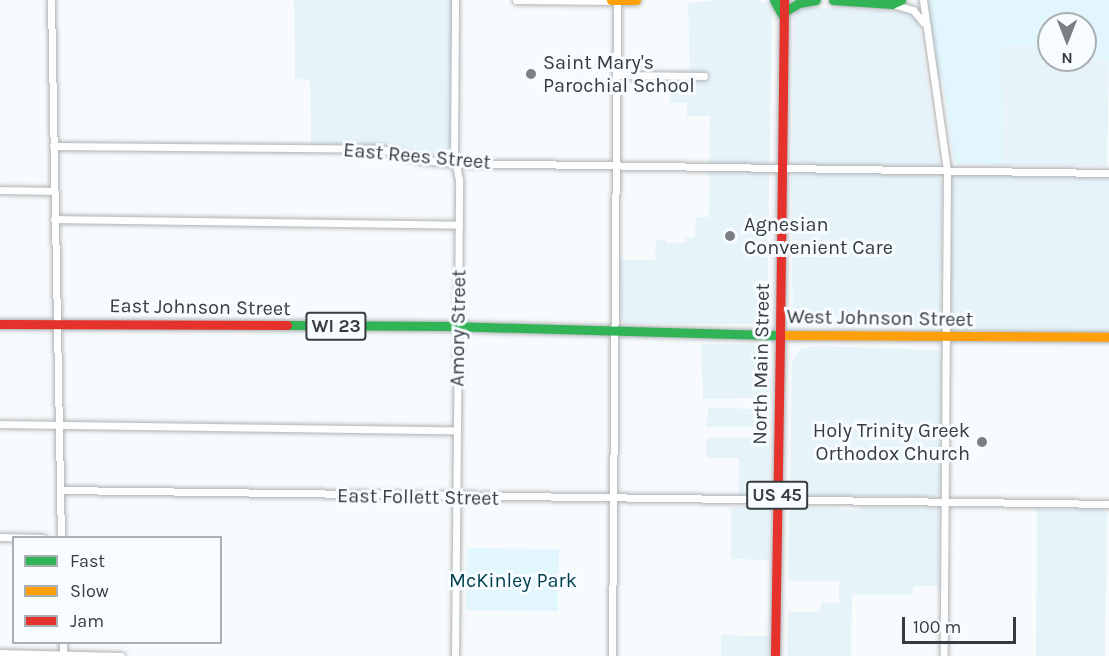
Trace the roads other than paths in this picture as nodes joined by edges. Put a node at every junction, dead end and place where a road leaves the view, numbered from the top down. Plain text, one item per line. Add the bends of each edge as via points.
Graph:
1 (51, 0) edge
2 (455, 0) edge
3 (516, 0) edge
4 (636, 0) edge
5 (774, 0) edge
6 (784, 0) edge
7 (816, 0) edge
8 (827, 0) edge
9 (833, 0) edge
10 (923, 0) edge
11 (570, 1) edge
12 (614, 1) edge
13 (896, 2) edge
14 (784, 14) junction
15 (925, 25) junction
16 (617, 75) junction
17 (704, 76) dead end
18 (53, 146) junction
19 (457, 163) junction
20 (616, 165) junction
21 (782, 167) junction
22 (947, 171) junction
23 (1109, 173) edge
24 (0, 190) edge
25 (54, 190) junction
26 (54, 219) junction
27 (459, 225) junction
28 (0, 324) edge
29 (56, 324) junction
30 (458, 326) junction
31 (615, 329) junction
32 (780, 334) junction
33 (945, 337) junction
34 (1109, 337) edge
35 (0, 424) edge
36 (58, 425) junction
37 (457, 430) junction
38 (60, 490) junction
39 (458, 497) junction
40 (614, 500) junction
41 (777, 501) junction
42 (947, 502) junction
43 (1109, 504) edge
44 (61, 536) edge
45 (0, 653) edge
46 (63, 655) edge
47 (121, 656) edge
48 (455, 656) edge
49 (612, 656) edge
50 (775, 656) edge
51 (944, 656) edge

1 - 18 street
2 - 19 street, Amory Street
3 - 11 street
4 - 12 main road
5 - 14 main road
6 - 14 main road, North Main Street
7 - 14 main road via 799,3
8 - 9 main road
9 - 13 main road
10 - 15 street
11 - 12 street
12 - 16 street
13 - 15 street via 913,10
14 - 21 main road, North Main Street
15 - 22 street
16 - 17 street
16 - 20 street
18 - 19 street, East Rees Street via 380,149 422,160
18 - 25 street
19 - 20 street, East Rees Street
19 - 27 street, Amory Street
20 - 21 street, East Rees Street
20 - 31 street
21 - 22 street, East Rees Street
21 - 32 main road, North Main Street
22 - 23 street, East Rees Street
22 - 33 street
24 - 25 street
25 - 26 street
26 - 27 street
26 - 29 street
27 - 30 street, Amory Street
28 - 29 main road, East Johnson Street / WI 23
29 - 30 main road, East Johnson Street / WI 23
29 - 36 street
30 - 31 main road, East Johnson Street / WI 23
30 - 37 street, Amory Street
31 - 32 main road, West Johnson Street / WI 23
31 - 40 street
32 - 33 main road, West Johnson Street
32 - 41 main road, North Main Street / US 45
33 - 34 main road, West Johnson Street
33 - 42 street
35 - 36 street
36 - 37 street
36 - 38 street
37 - 39 street, Amory Street
38 - 39 street, East Follett Street
38 - 44 street
39 - 40 street, East Follett Street
39 - 48 street, Amory Street
40 - 41 street, East Follett Street
40 - 49 street
41 - 42 street, East Follett Street
41 - 50 main road, North Main Street / US 45
42 - 43 street, East Follett Street
42 - 51 street
45 - 46 street
46 - 47 street

